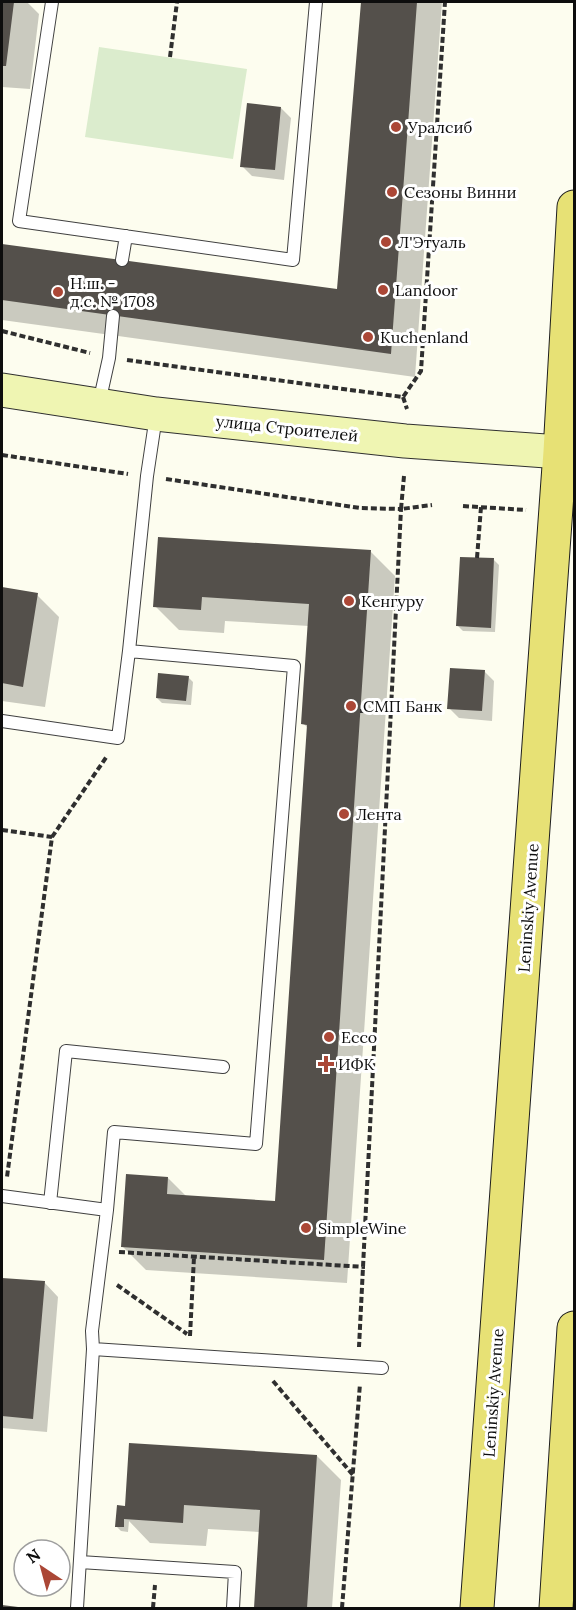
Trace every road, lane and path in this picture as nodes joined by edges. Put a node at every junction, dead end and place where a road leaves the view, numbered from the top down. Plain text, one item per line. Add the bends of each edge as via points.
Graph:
1 (52, 2) edge
2 (177, 2) edge
3 (316, 2) edge
4 (445, 2) edge
5 (170, 57) dead end
6 (574, 207) edge
7 (126, 236) junction
8 (122, 260) dead end
9 (113, 316) dead end
10 (2, 331) edge
11 (109, 358) junction
12 (2, 390) edge
13 (403, 397) junction
14 (99, 405) junction
15 (407, 409) dead end
16 (156, 414) junction
17 (567, 452) edge
18 (2, 455) edge
19 (147, 476) junction
20 (404, 476) dead end
21 (432, 505) dead end
22 (463, 506) dead end
23 (481, 507) junction
24 (401, 508) junction
25 (527, 510) dead end
26 (477, 558) dead end
27 (129, 651) junction
28 (360, 711) dead end
29 (391, 711) junction
30 (2, 721) edge
31 (118, 738) junction
32 (2, 830) edge
33 (52, 837) junction
34 (223, 1067) dead end
35 (3, 1196) edge
36 (50, 1203) junction
37 (107, 1210) junction
38 (102, 1251) junction
39 (194, 1257) junction
40 (365, 1267) junction
41 (99, 1272) junction
42 (574, 1328) edge
43 (179, 1336) dead end
44 (190, 1337) junction
45 (349, 1347) dead end
46 (361, 1347) junction
47 (93, 1349) junction
48 (254, 1360) junction
49 (361, 1366) junction
50 (382, 1368) dead end
51 (353, 1475) junction
52 (80, 1562) junction
53 (77, 1608) edge
54 (232, 1608) edge
55 (342, 1608) edge
56 (477, 1608) edge
57 (556, 1608) edge

1 - 7 lane via 19,221
2 - 5 path
3 - 7 lane via 293,260
4 - 13 path via 421,371
6 - 17 main road, Leninskiy Avenue
7 - 8 lane
9 - 11 lane
10 - 11 path
11 - 13 path
11 - 14 lane
12 - 14 street, улица Строителей
13 - 15 path
14 - 16 street, улица Строителей
16 - 17 street, улица Строителей via 405,441
16 - 19 lane
17 - 56 main road, Leninskiy Avenue
18 - 19 path
19 - 24 path via 360,508
19 - 27 lane
20 - 24 path
21 - 24 path
22 - 23 path
23 - 25 path
23 - 26 path
24 - 29 path
27 - 31 lane
27 - 37 lane via 294,666 256,1144 114,1132
28 - 29 path
29 - 40 path
30 - 31 lane
31 - 33 path
32 - 33 path
33 - 35 path
34 - 36 lane via 66,1051
35 - 36 lane
36 - 37 lane
37 - 38 lane
38 - 39 path
38 - 41 lane
39 - 40 path
39 - 44 path
40 - 46 path
41 - 44 path
41 - 47 lane
42 - 57 main road
43 - 44 path
45 - 46 path
46 - 49 path
47 - 48 lane
47 - 52 lane
48 - 49 lane
48 - 51 path
49 - 50 lane
49 - 51 path
51 - 55 path
52 - 53 lane
52 - 54 lane via 235,1572

